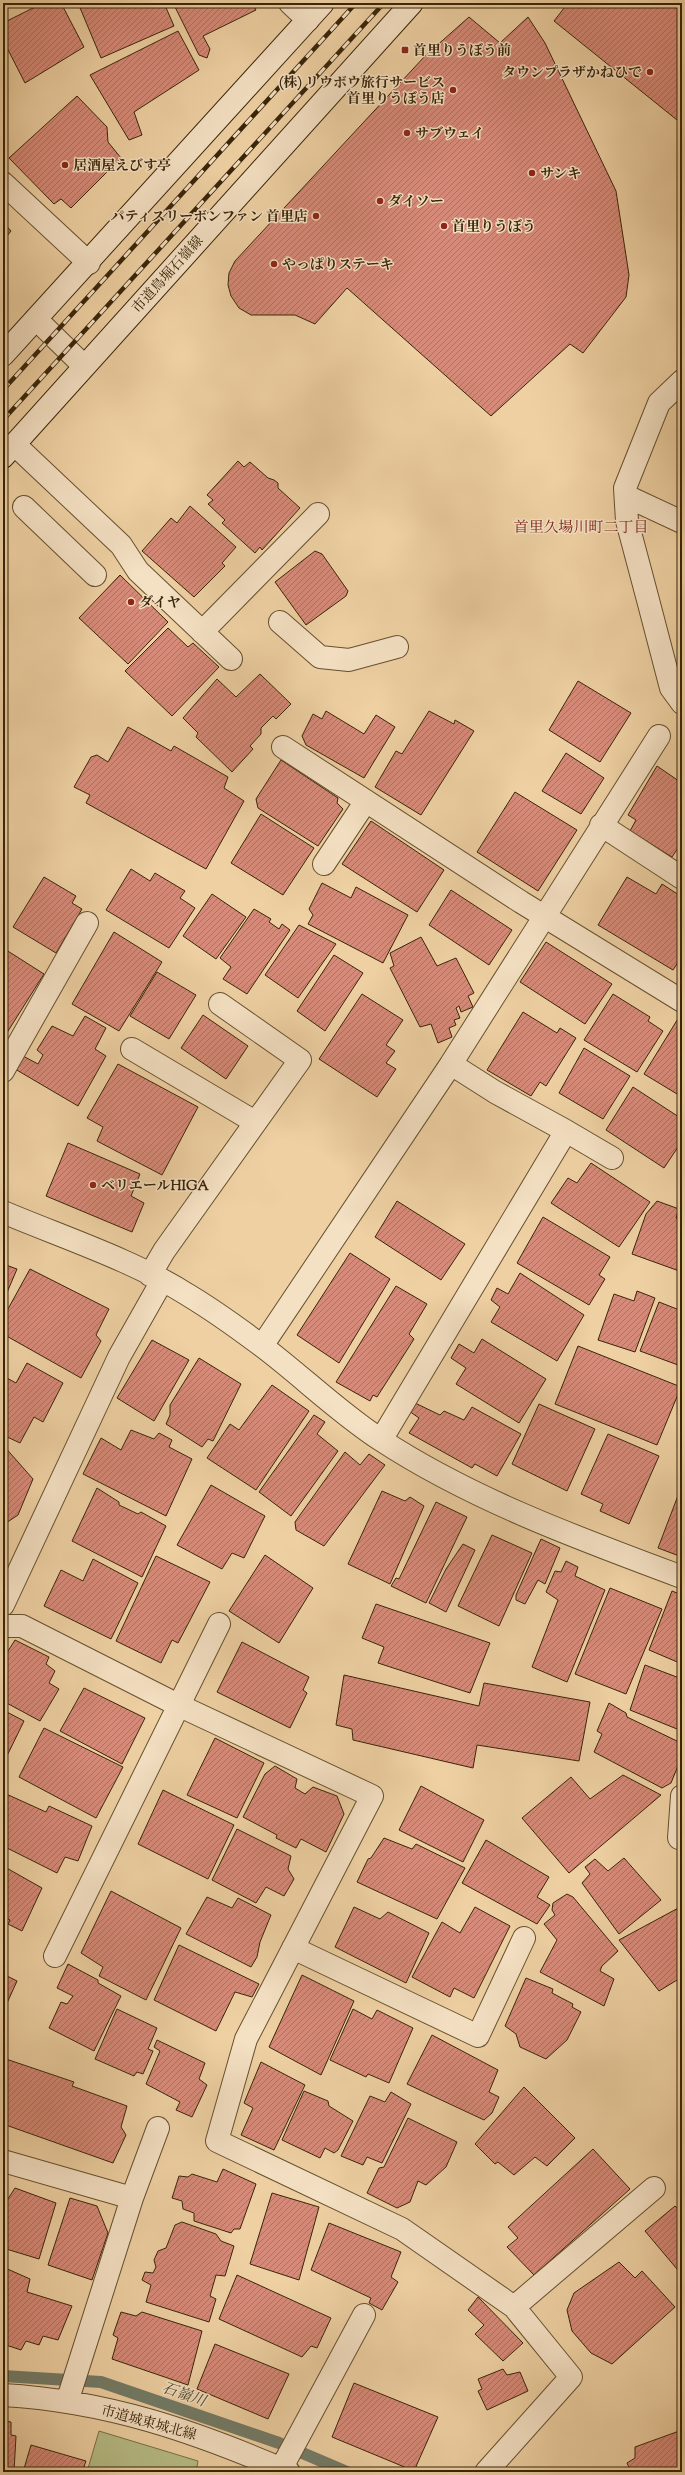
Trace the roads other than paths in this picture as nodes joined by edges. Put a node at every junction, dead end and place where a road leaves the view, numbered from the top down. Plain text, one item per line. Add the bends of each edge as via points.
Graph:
1 (290, 3) edge
2 (324, 3) edge
3 (412, 3) edge
4 (308, 20) junction
5 (3, 183) edge
6 (89, 263) junction
7 (36, 319) junction
8 (3, 355) edge
9 (84, 366) junction
10 (682, 381) edge
11 (9, 451) edge
12 (626, 496) junction
13 (24, 507) dead end
14 (318, 514) dead end
15 (682, 522) edge
16 (95, 575) dead end
17 (280, 622) dead end
18 (202, 632) junction
19 (397, 647) dead end
20 (231, 659) dead end
21 (680, 691) edge
22 (658, 736) dead end
23 (283, 747) dead end
24 (366, 801) junction
25 (601, 825) junction
26 (324, 864) dead end
27 (682, 878) edge
28 (544, 916) junction
29 (87, 923) dead end
30 (682, 1001) edge
31 (220, 1004) dead end
32 (132, 1049) dead end
33 (451, 1064) junction
34 (3, 1071) edge
35 (255, 1122) junction
36 (566, 1131) junction
37 (612, 1158) dead end
38 (3, 1212) edge
39 (156, 1278) junction
40 (262, 1346) junction
41 (381, 1440) junction
42 (682, 1577) edge
43 (3, 1605) edge
44 (219, 1624) dead end
45 (3, 1626) edge
46 (178, 1705) junction
47 (682, 1796) edge
48 (679, 1838) dead end
49 (524, 1938) dead end
50 (293, 1948) junction
51 (55, 1956) dead end
52 (158, 2128) dead end
53 (3, 2161) edge
54 (654, 2188) dead end
55 (132, 2198) junction
56 (514, 2307) junction
57 (364, 2316) dead end
58 (3, 2395) edge
59 (68, 2398) junction
60 (287, 2465) edge
61 (486, 2472) edge

1 - 4 street
2 - 4 street
3 - 9 street, 市道鳥堀石嶺線
4 - 6 street
5 - 6 street
6 - 7 street
7 - 8 street
7 - 9 street
9 - 11 street, 市道鳥堀石嶺線
10 - 12 street via 659,403 627,480
11 - 18 street via 122,545 138,571
12 - 15 street
12 - 21 street via 629,528 671,688
13 - 16 street
14 - 18 street
17 - 19 street via 320,657 349,660
18 - 20 street
22 - 25 street
23 - 24 street
24 - 26 street
24 - 28 street
25 - 27 street
25 - 28 street
28 - 30 street
28 - 33 street
29 - 34 street
31 - 35 street via 300,1060
32 - 35 street
33 - 36 street via 494,1092
33 - 40 street
35 - 39 street via 164,1251
36 - 37 street
36 - 41 street
38 - 39 street
39 - 40 street via 187,1294
39 - 43 street
40 - 41 street
41 - 42 street via 471,1490
44 - 46 street
45 - 46 street via 22,1626
46 - 50 street via 372,1796
46 - 51 street
47 - 48 street
49 - 50 street via 478,2036
50 - 56 street via 246,2039 217,2141 402,2228
52 - 55 street
53 - 55 street
54 - 56 street
55 - 59 street
56 - 61 street via 572,2377
57 - 60 street via 309,2417
58 - 59 street, 市道城東城北線
59 - 60 street, 市道城東城北線 via 179,2428

